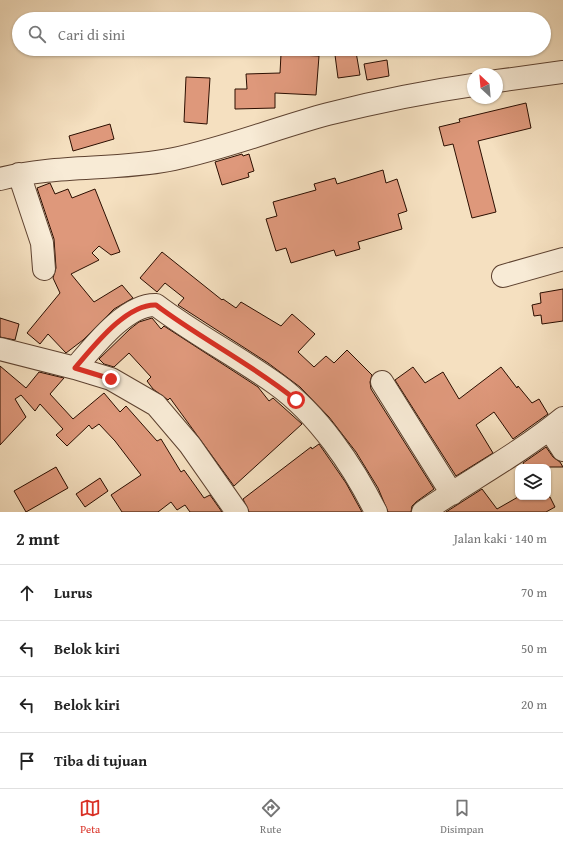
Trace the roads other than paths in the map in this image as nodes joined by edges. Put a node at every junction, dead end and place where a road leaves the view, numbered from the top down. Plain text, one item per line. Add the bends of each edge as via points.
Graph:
1 (563, 72) edge
2 (503, 80) edge
3 (467, 86) edge
4 (10, 176) edge
5 (563, 259) edge
6 (44, 269) dead end
7 (503, 276) dead end
8 (0, 349) edge
9 (75, 368) junction
10 (382, 382) dead end
11 (556, 424) edge
12 (563, 450) edge
13 (452, 494) junction
14 (237, 512) edge
15 (376, 512) edge
16 (423, 512) edge

1 - 2 street
3 - 4 street via 382,101 174,159 109,167 55,168
4 - 6 street via 42,243
5 - 7 street
8 - 9 street
9 - 14 street via 111,379 156,405 190,445
9 - 15 street via 125,317 137,308 156,305 276,384 296,400 330,437
10 - 13 street
11 - 12 street
11 - 13 street
13 - 16 street

